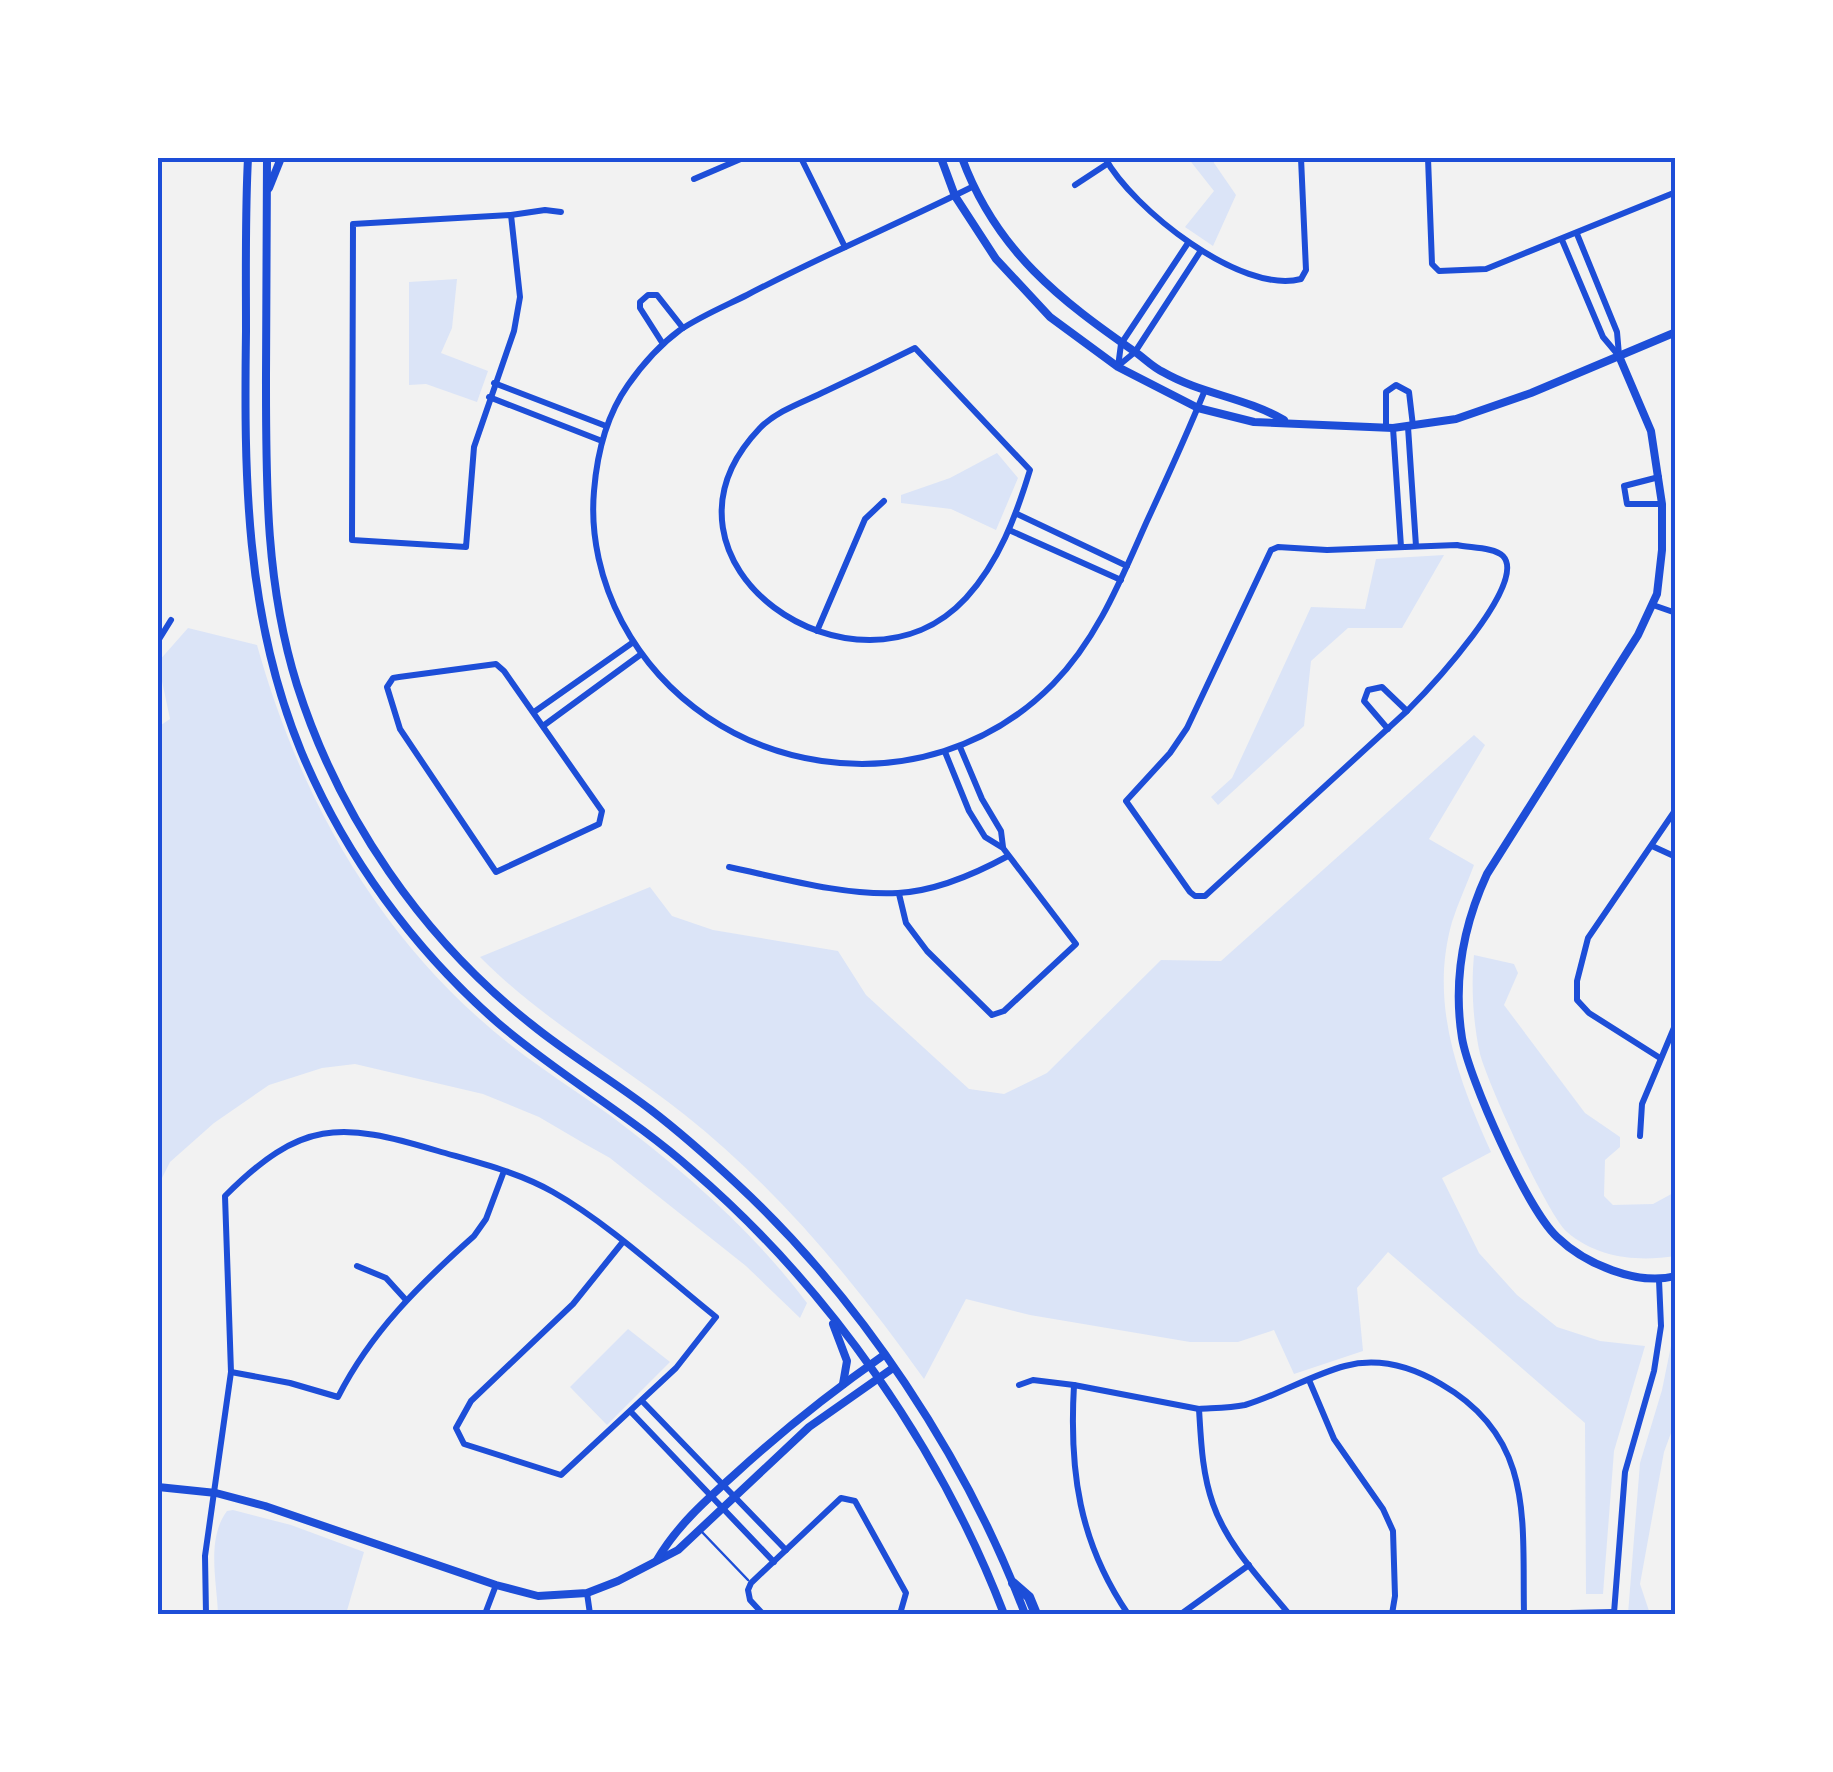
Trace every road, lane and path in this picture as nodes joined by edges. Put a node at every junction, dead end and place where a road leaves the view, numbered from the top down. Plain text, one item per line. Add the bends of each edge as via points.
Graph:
1 (238, 158) edge
2 (248, 158) edge
3 (267, 158) edge
4 (281, 158) edge
5 (743, 158) edge
6 (801, 158) edge
7 (941, 158) edge
8 (962, 158) edge
9 (1301, 158) edge
10 (1428, 158) edge
11 (1106, 160) edge
12 (247, 170) junction
13 (694, 180) dead end
14 (1075, 186) dead end
15 (972, 187) junction
16 (267, 192) junction
17 (1676, 192) edge
18 (954, 196) junction
19 (561, 212) dead end
20 (510, 216) junction
21 (1577, 234) junction
22 (1562, 240) junction
23 (1188, 244) junction
24 (845, 247) junction
25 (1200, 252) junction
26 (683, 328) junction
27 (1676, 332) edge
28 (663, 344) junction
29 (1121, 344) junction
30 (1135, 352) junction
31 (1619, 356) junction
32 (1118, 367) junction
33 (494, 382) junction
34 (1205, 390) junction
35 (489, 396) junction
36 (1198, 408) junction
37 (1288, 422) junction
38 (606, 426) junction
39 (1411, 427) junction
40 (1390, 428) junction
41 (602, 441) junction
42 (1660, 477) junction
43 (884, 502) dead end
44 (1662, 504) junction
45 (1016, 514) junction
46 (1009, 530) junction
47 (1416, 546) junction
48 (1401, 547) junction
49 (1127, 566) junction
50 (1120, 580) junction
51 (1653, 605) junction
52 (1676, 613) edge
53 (171, 620) dead end
54 (817, 631) junction
55 (158, 641) edge
56 (632, 643) junction
57 (640, 655) junction
58 (1407, 711) junction
59 (534, 712) junction
60 (542, 726) junction
61 (1388, 729) junction
62 (960, 747) junction
63 (945, 752) junction
64 (1676, 809) edge
65 (1652, 846) junction
66 (1006, 852) junction
67 (1676, 858) edge
68 (729, 867) dead end
69 (899, 894) junction
70 (1676, 1022) edge
71 (1660, 1058) junction
72 (1640, 1136) dead end
73 (504, 1171) junction
74 (622, 1243) junction
75 (358, 1266) dead end
76 (1676, 1276) edge
77 (1660, 1280) junction
78 (406, 1300) junction
79 (827, 1311) junction
80 (884, 1355) junction
81 (868, 1366) junction
82 (893, 1368) junction
83 (231, 1372) junction
84 (876, 1380) junction
85 (1308, 1380) junction
86 (842, 1384) junction
87 (1019, 1385) dead end
88 (1074, 1386) junction
89 (643, 1402) junction
90 (1199, 1410) junction
91 (632, 1413) junction
92 (723, 1484) junction
93 (158, 1487) edge
94 (216, 1494) junction
95 (711, 1496) junction
96 (736, 1498) junction
97 (724, 1510) junction
98 (700, 1531) junction
99 (786, 1550) junction
100 (657, 1560) junction
101 (774, 1562) junction
102 (1250, 1565) junction
103 (752, 1583) junction
104 (1013, 1583) junction
105 (496, 1585) junction
106 (586, 1594) junction
107 (1614, 1613) edge
108 (206, 1614) edge
109 (485, 1614) edge
110 (590, 1614) edge
111 (763, 1614) edge
112 (900, 1614) edge
113 (1004, 1614) edge
114 (1025, 1614) edge
115 (1036, 1614) edge
116 (1128, 1614) edge
117 (1182, 1614) edge
118 (1289, 1614) edge
119 (1392, 1614) edge
120 (1524, 1614) edge

1 - 12 main road
2 - 12 main road
3 - 16 main road
4 - 16 main road
5 - 13 street
6 - 24 street
7 - 18 main road
8 - 15 main road
9 - 25 street via 1301,279 1248,272
10 - 22 street via 1432,264 1439,271 1486,269
11 - 14 street
11 - 23 street
12 - 79 main road via 252,567 268,655 320,794 392,909 458,985 536,1053 694,1171
15 - 18 street
15 - 29 main road via 1014,250 1064,302
16 - 80 main road via 270,551 298,688 344,799 393,878 470,970 741,1188 809,1259
17 - 21 street
18 - 24 street
18 - 32 main road via 996,259 1050,317
19 - 20 street
20 - 33 street via 520,297
20 - 35 street via 353,224 352,540 466,547 474,447
21 - 22 street
21 - 31 street
22 - 31 street via 1603,337
23 - 25 street
23 - 29 street
24 - 26 street
25 - 30 street
26 - 28 street
26 - 28 street via 648,294 640,308
27 - 31 main road
28 - 38 street via 627,386
29 - 30 main road
29 - 32 street
30 - 32 street
30 - 34 main road
31 - 39 main road via 1531,393
31 - 42 main road via 1651,431
32 - 36 main road
33 - 35 street
33 - 38 street
34 - 36 street
34 - 37 main road via 1257,404
35 - 41 street
36 - 37 main road via 1254,422
36 - 49 street
37 - 40 main road
38 - 41 street
39 - 40 main road
39 - 40 street via 1409,392 1396,385 1386,392
39 - 47 street
40 - 48 street
41 - 56 street via 592,517 596,548
42 - 44 main road
42 - 44 street via 1624,486 1627,504
43 - 54 street via 866,519
44 - 51 main road
45 - 46 street
45 - 49 street
45 - 54 street via 1030,470 915,348 785,410 764,424 733,466 722,517 727,549 743,580 790,621
46 - 50 street
46 - 54 street via 986,574 935,622 869,639
47 - 48 street
47 - 58 street via 1498,552 1509,570 1466,645
48 - 61 street via 1270,550 1187,728 1126,801 1190,892 1206,896
49 - 50 street
50 - 62 street via 1091,639 1052,685 998,728
51 - 52 street
51 - 77 main road via 1486,874 1465,935 1458,993 1462,1040 1476,1081 1532,1203 1554,1235 1581,1257
53 - 55 street
56 - 57 street
56 - 59 street
57 - 60 street
57 - 63 street via 708,720 777,752 835,764 894,763
58 - 61 street
58 - 61 street via 1382,686 1368,690 1364,701
59 - 60 street
59 - 60 street via 496,664 400,676 387,687 400,729 496,872 601,821 602,811
62 - 63 street
62 - 66 street
63 - 66 street via 969,811 985,837
64 - 65 street
65 - 67 street
65 - 71 street via 1588,938 1576,981 1577,1000 1589,1012
66 - 69 street via 950,883
66 - 69 street via 1076,944 996,1014 987,1013 927,951 906,923
68 - 69 street
70 - 71 street
71 - 72 street via 1642,1104
73 - 74 street via 550,1190
73 - 78 street via 480,1228
73 - 83 street via 354,1130 286,1145 257,1163 224,1196
74 - 89 street via 716,1317
74 - 91 street via 573,1304 471,1401 456,1428 464,1444 562,1475
75 - 78 street via 386,1278
76 - 77 main road
77 - 107 street via 1654,1372 1625,1472
78 - 83 street via 353,1367 338,1398
79 - 81 main road
79 - 86 main road via 847,1362
80 - 81 main road
80 - 82 main road
81 - 84 main road
81 - 86 main road
82 - 84 main road
82 - 104 main road via 965,1485
83 - 94 street
84 - 96 main road via 809,1428
84 - 113 main road via 945,1488
85 - 90 street via 1242,1406
85 - 119 street via 1334,1439 1394,1531
85 - 120 street via 1377,1362 1416,1370 1483,1417 1506,1446 1520,1487
86 - 92 main road
87 - 88 street via 1032,1380
88 - 90 street
88 - 116 street via 1075,1487 1092,1546
89 - 91 street
89 - 92 street
90 - 102 street via 1213,1505
91 - 95 street
92 - 95 main road
92 - 96 street
93 - 94 main road
94 - 105 main road
94 - 108 street via 205,1556
95 - 97 street
95 - 100 main road
96 - 97 main road
96 - 99 street
97 - 98 main road
97 - 101 street
98 - 100 main road
98 - 103 lane
99 - 101 street
99 - 112 street via 841,1498 855,1501 906,1593
100 - 106 main road
101 - 103 street
102 - 117 street
102 - 118 street
103 - 111 street via 750,1600
104 - 114 main road
104 - 115 highway
105 - 106 main road via 538,1596
105 - 109 street
106 - 110 street
107 - 120 street

